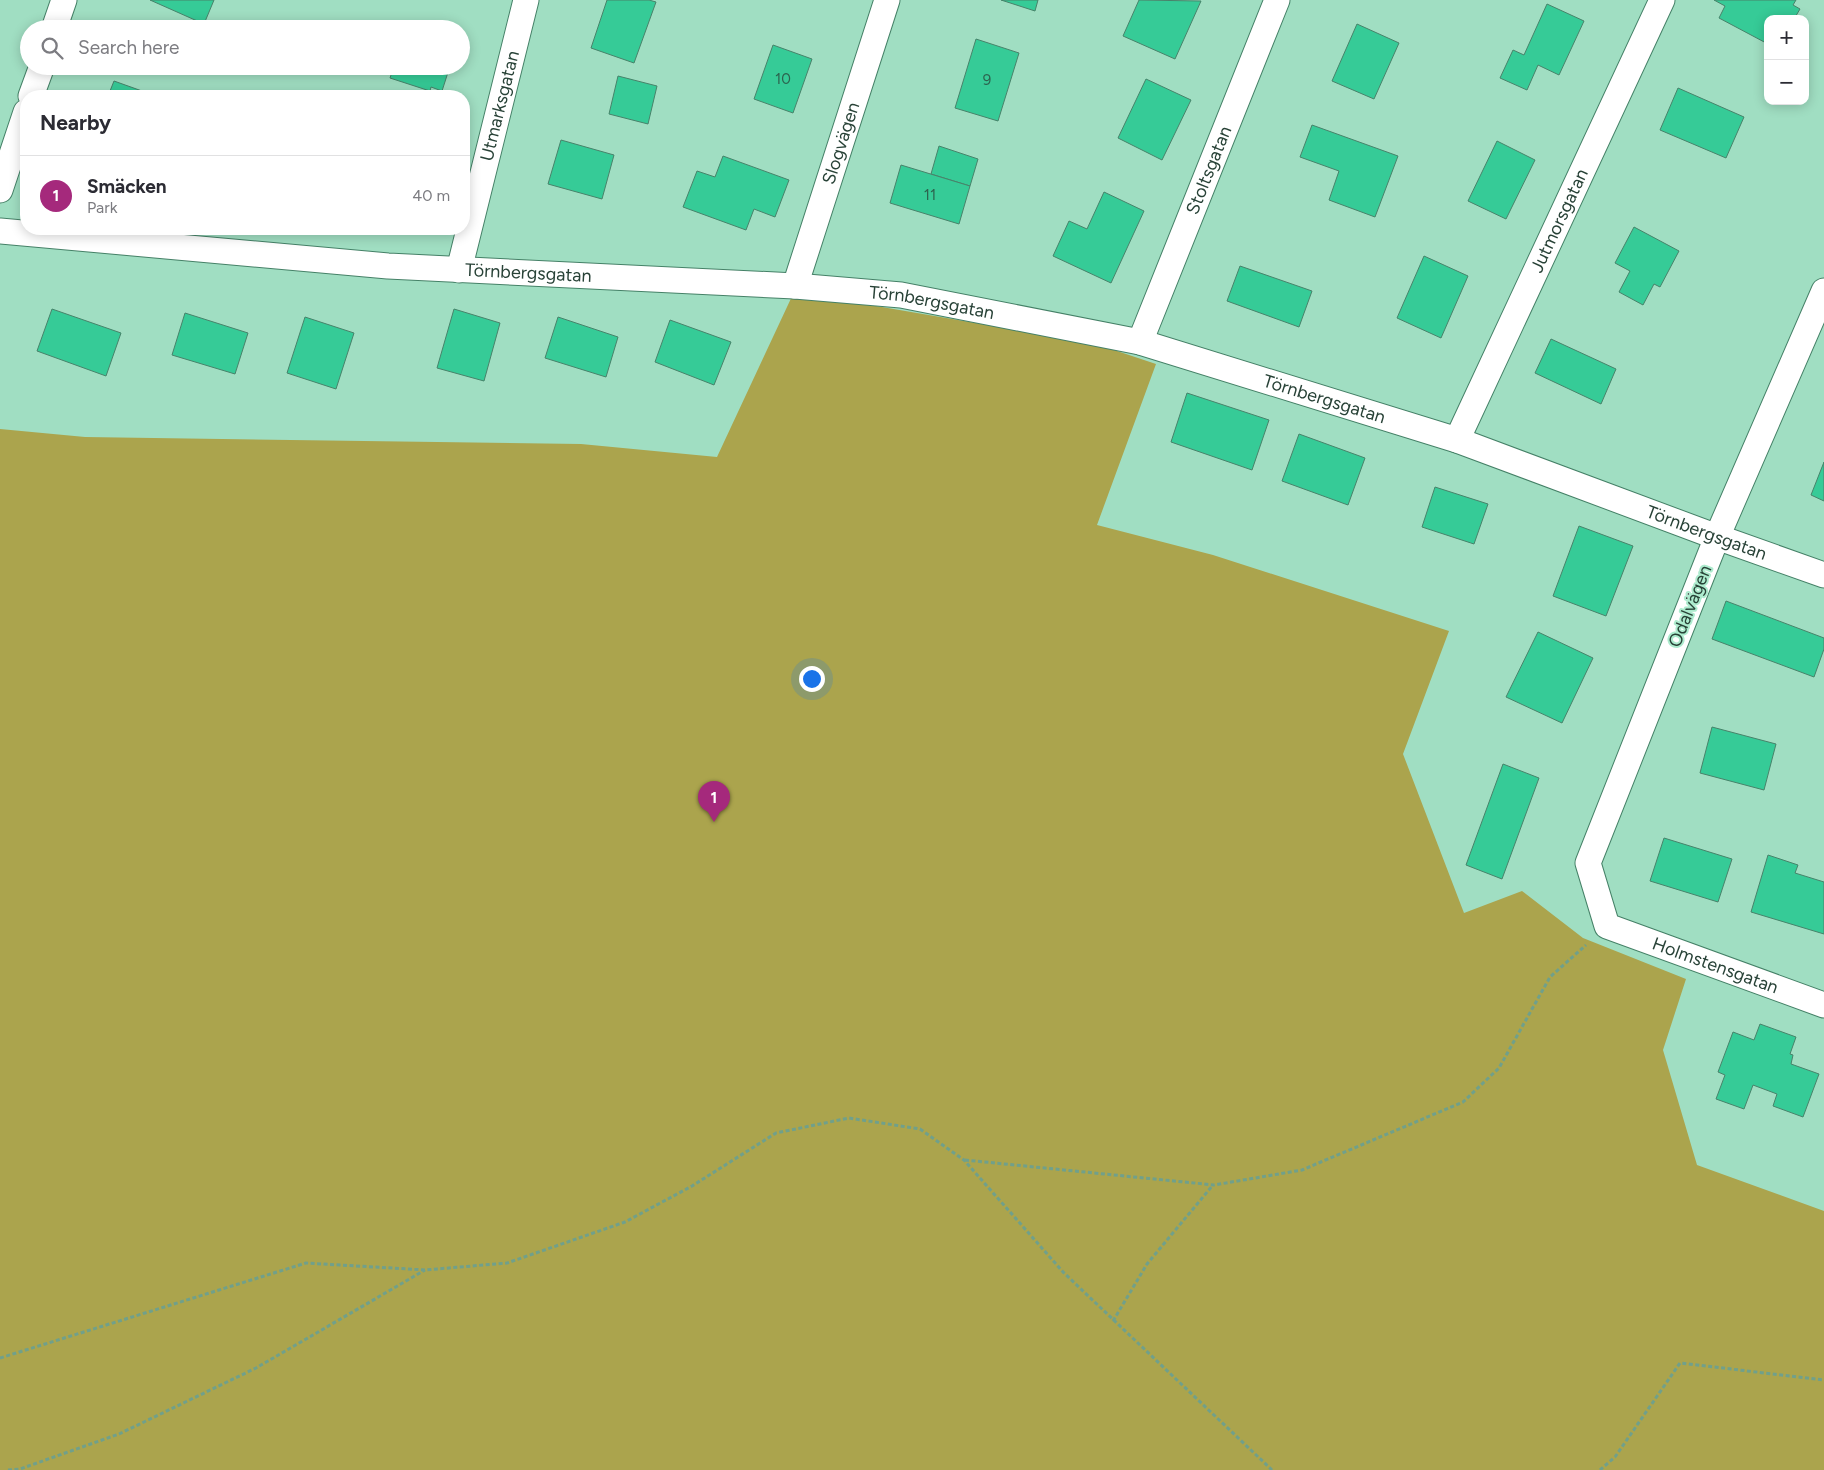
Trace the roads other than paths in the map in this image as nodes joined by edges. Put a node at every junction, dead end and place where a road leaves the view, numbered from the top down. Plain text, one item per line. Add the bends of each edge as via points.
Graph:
1 (64, 0) edge
2 (526, 0) edge
3 (887, 0) edge
4 (1278, 0) edge
5 (1662, 0) edge
6 (57, 20) edge
7 (39, 75) edge
8 (34, 90) edge
9 (20, 130) edge
10 (0, 190) edge
11 (470, 226) edge
12 (0, 231) edge
13 (20, 233) edge
14 (44, 235) edge
15 (468, 235) edge
16 (459, 270) junction
17 (795, 286) junction
18 (1824, 291) edge
19 (1140, 342) junction
20 (1457, 440) junction
21 (1717, 537) junction
22 (1824, 575) edge
23 (1606, 926) joint
24 (1824, 1005) edge

1 - 6 street
2 - 11 street, Utmarksgatan
3 - 17 street, Slogvägen
4 - 19 street, Stoltsgatan
5 - 20 street, Jutmorsgatan
7 - 8 street
9 - 10 street
12 - 13 street, Törnbergsgatan
14 - 16 street, Törnbergsgatan
15 - 16 street, Utmarksgatan
16 - 17 street, Törnbergsgatan
17 - 19 street, Törnbergsgatan via 901,295
18 - 21 street, Odalvägen
19 - 20 street, Törnbergsgatan
20 - 21 street, Törnbergsgatan
21 - 22 street, Törnbergsgatan
21 - 23 street, Odalvägen via 1588,863
23 - 24 street, Holmstensgatan

